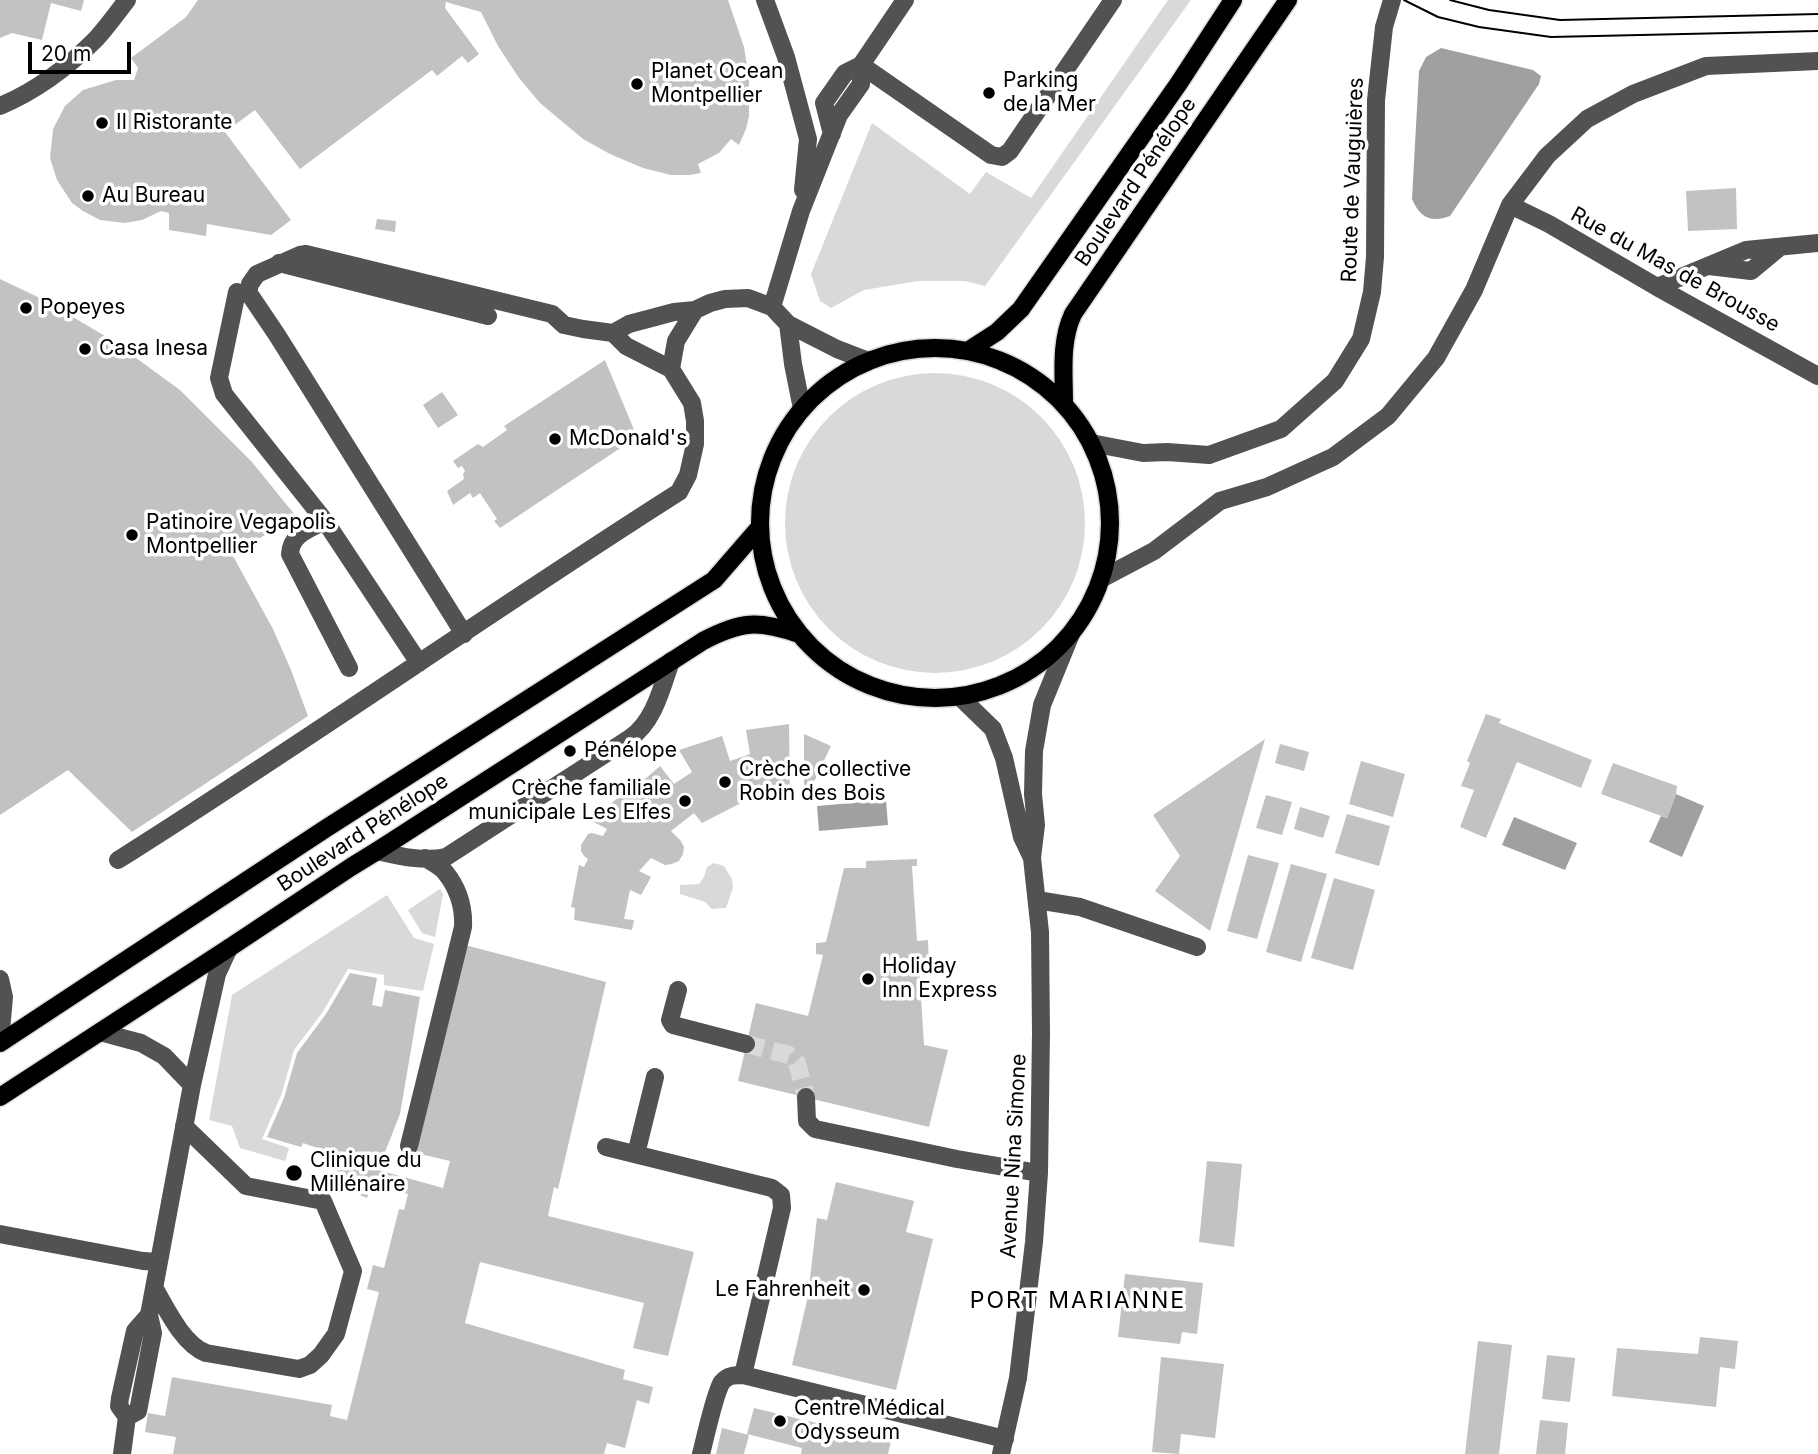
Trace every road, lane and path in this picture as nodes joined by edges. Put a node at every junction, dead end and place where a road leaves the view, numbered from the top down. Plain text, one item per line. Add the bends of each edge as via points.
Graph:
1 (127, 0) edge
2 (765, 0) edge
3 (905, 0) edge
4 (1113, 0) edge
5 (1233, 0) edge
6 (1288, 0) edge
7 (1392, 0) edge
8 (1818, 61) edge
9 (861, 65) junction
10 (0, 106) edge
11 (1510, 205) junction
12 (801, 211) junction
13 (1818, 243) edge
14 (279, 263) junction
15 (1657, 287) junction
16 (236, 292) junction
17 (772, 307) junction
18 (695, 310) junction
19 (488, 316) dead end
20 (788, 324) junction
21 (613, 332) junction
22 (969, 350) junction
23 (868, 361) junction
24 (671, 369) junction
25 (1818, 376) edge
26 (1064, 404) junction
27 (802, 409) junction
28 (1091, 443) junction
29 (325, 521) junction
30 (760, 527) junction
31 (1101, 579) junction
32 (464, 634) junction
33 (799, 634) junction
34 (1071, 634) junction
35 (671, 661) junction
36 (419, 663) junction
37 (349, 668) dead end
38 (960, 697) junction
39 (377, 852) junction
40 (425, 858) junction
41 (1032, 858) junction
42 (118, 860) dead end
43 (1037, 900) junction
44 (1197, 947) dead end
45 (229, 948) junction
46 (0, 978) edge
47 (678, 990) dead end
48 (100, 1032) junction
49 (0, 1043) edge
50 (747, 1044) tunnel mouth
51 (655, 1077) dead end
52 (192, 1085) junction
53 (0, 1097) edge
54 (806, 1097) tunnel mouth
55 (184, 1126) junction
56 (409, 1146) dead end
57 (606, 1147) dead end
58 (636, 1154) junction
59 (1039, 1173) junction
60 (0, 1234) edge
61 (159, 1262) junction
62 (155, 1289) junction
63 (743, 1375) junction
64 (1003, 1446) edge
65 (121, 1454) edge
66 (701, 1454) edge

1 - 10 street via 97,38 59,72
2 - 12 street via 808,139
3 - 9 street
4 - 9 street via 1002,157 991,155
5 - 22 main road, Boulevard Pénélope via 1021,309
6 - 26 main road, Boulevard Pénélope via 1073,314 1063,343
7 - 28 street, Route de Vauguières via 1384,27 1376,100 1372,292 1361,339 1335,381 1281,429 1209,455 1143,453
8 - 11 street via 1706,66 1633,94 1587,119 1547,156
9 - 12 street via 861,84 839,115
11 - 15 street, Rue du Mas de Brousse
11 - 31 street via 1474,290 1436,358 1388,416 1333,457 1267,487 1220,501 1154,551
12 - 17 street
13 - 15 street via 1746,250
14 - 16 street
14 - 19 street
14 - 21 street via 306,254 552,314 564,325
15 - 25 street, Rue du Mas de Brousse
16 - 29 street via 220,388
16 - 32 street via 277,335
17 - 18 street via 748,298 725,299
17 - 20 street
18 - 21 street via 629,324
18 - 24 street via 676,341
20 - 23 street
20 - 27 street
21 - 24 street via 626,346
22 - 23 main road via 918,348
22 - 26 main road via 1028,373
23 - 27 main road via 832,381
24 - 32 street via 692,403 695,421 695,444 679,492
26 - 28 main road
27 - 30 main road via 766,476
28 - 31 main road via 1109,501 1112,538
29 - 36 street
29 - 37 street via 295,538 290,554
30 - 33 main road via 770,583
30 - 49 main road, Boulevard Pénélope via 714,580
31 - 34 main road
32 - 36 street
33 - 35 main road, Boulevard Pénélope via 761,624 732,627
33 - 38 main road via 838,670 860,682 911,697
34 - 38 main road via 1018,677
34 - 41 street, Avenue Nina Simone via 1042,705 1034,751
35 - 39 main road, Boulevard Pénélope
35 - 40 street via 639,733 446,857
36 - 42 street
38 - 41 street, Avenue Nina Simone via 993,729
39 - 40 street
39 - 45 main road, Boulevard Pénélope
40 - 56 street via 444,870 464,911
41 - 43 street, Avenue Nina Simone
43 - 44 street via 1080,907
43 - 59 street, Avenue Nina Simone
45 - 48 main road, Boulevard Pénélope
45 - 52 street via 217,974
46 - 49 street via 4,997
47 - 50 street via 670,1020 673,1025
48 - 52 street via 141,1043 164,1056
48 - 53 main road, Boulevard Pénélope
51 - 58 street
52 - 55 street
54 - 59 street via 807,1121 815,1129
55 - 61 street
55 - 62 street via 246,1186 323,1201 353,1271 336,1334 310,1365 299,1369 196,1349
57 - 58 street
58 - 63 street via 772,1188 781,1195 782,1208
59 - 64 street, Avenue Nina Simone via 1018,1378
60 - 61 street
61 - 62 street
62 - 65 street via 149,1315 153,1333 138,1411 127,1417
63 - 64 street
63 - 66 street via 722,1382

